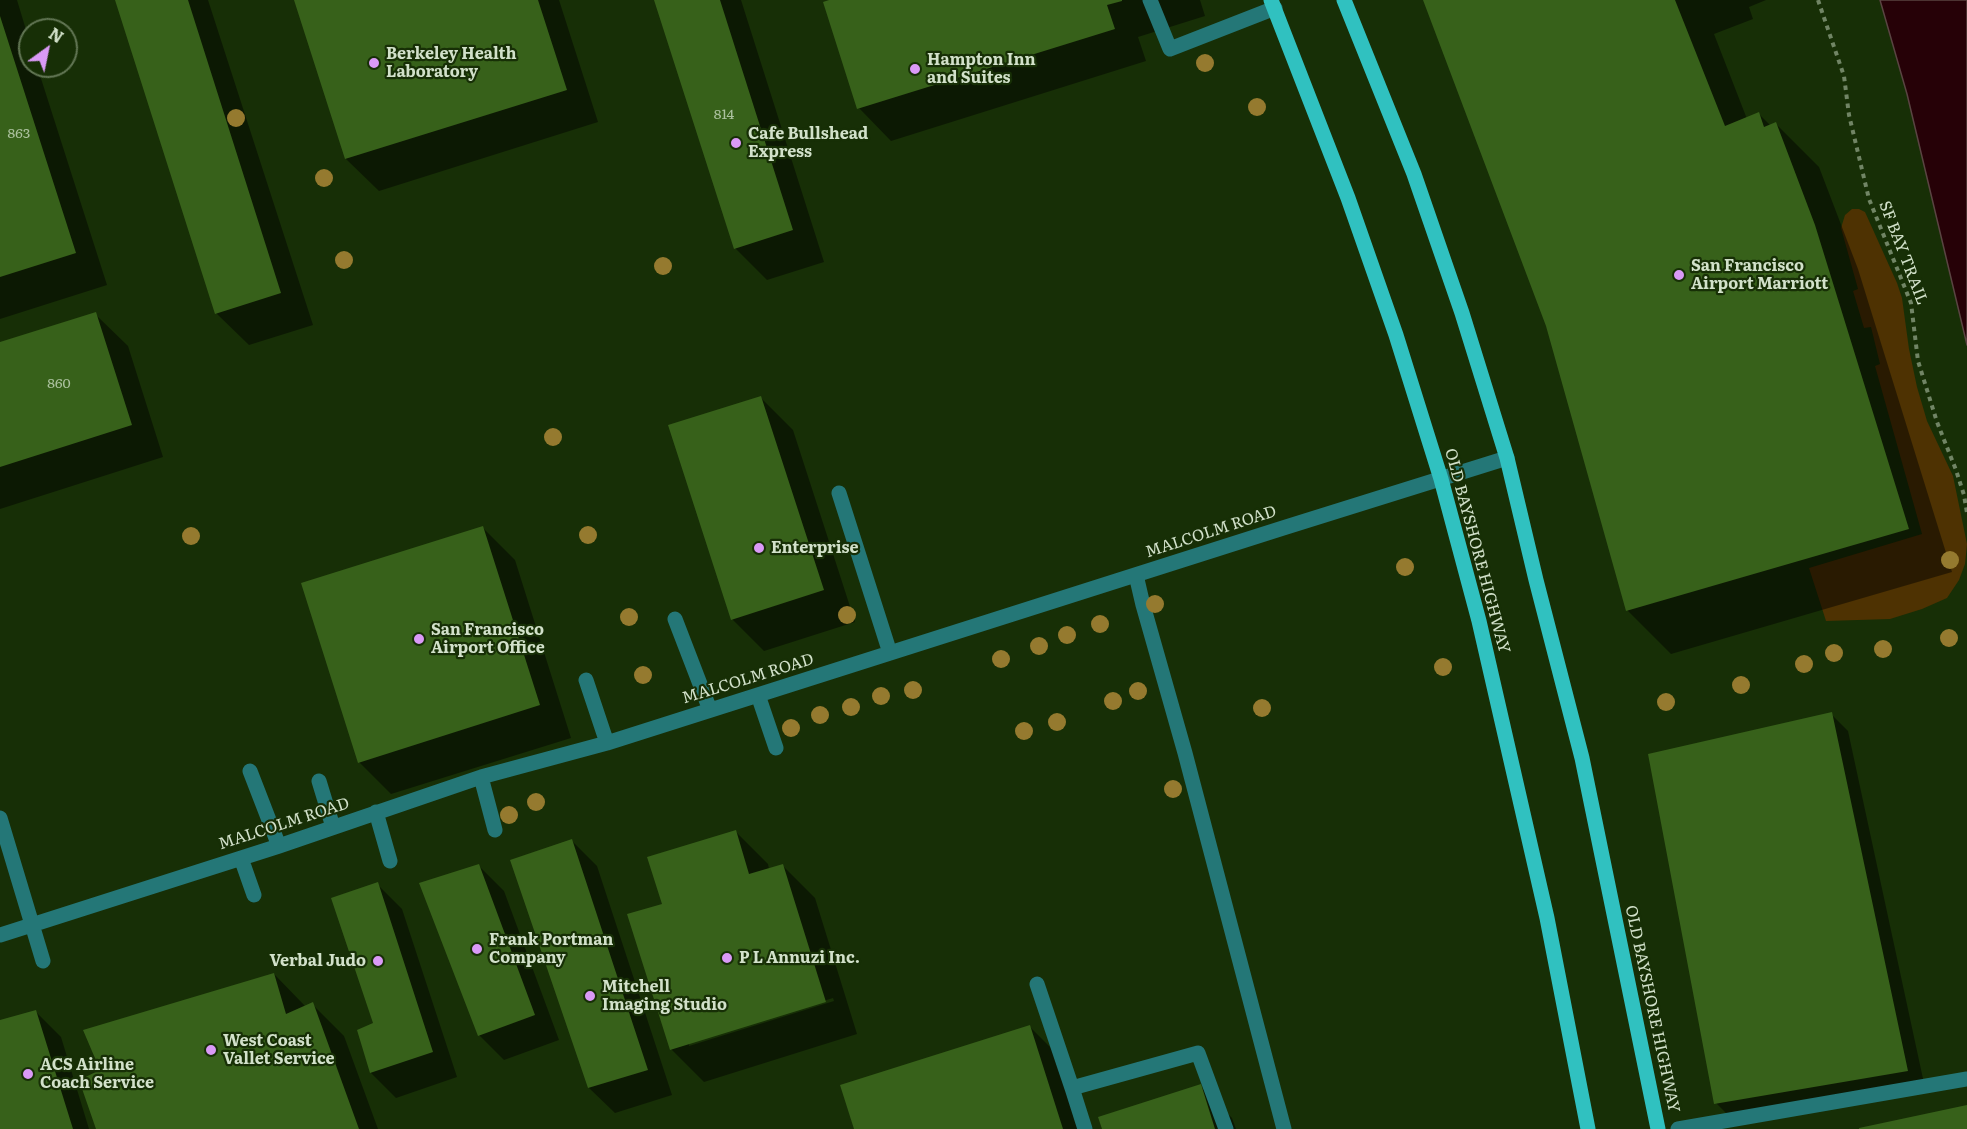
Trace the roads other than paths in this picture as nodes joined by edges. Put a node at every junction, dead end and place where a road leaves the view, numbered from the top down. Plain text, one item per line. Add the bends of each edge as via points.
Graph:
1 (1150, 0) edge
2 (1344, 0) edge
3 (1273, 4) edge
4 (1508, 458) junction
5 (1441, 479) junction
6 (839, 493) dead end
7 (1136, 575) junction
8 (675, 618) dead end
9 (890, 653) junction
10 (586, 680) dead end
11 (758, 695) junction
12 (710, 710) junction
13 (606, 743) junction
14 (776, 748) dead end
15 (250, 771) dead end
16 (481, 777) junction
17 (319, 781) dead end
18 (376, 812) junction
19 (0, 818) edge
20 (333, 827) junction
21 (495, 830) dead end
22 (279, 846) junction
23 (241, 858) junction
24 (390, 861) dead end
25 (254, 895) dead end
26 (32, 924) junction
27 (0, 935) edge
28 (43, 961) dead end
29 (1037, 984) dead end
30 (1967, 1079) edge
31 (1072, 1088) junction
32 (1085, 1129) edge
33 (1226, 1129) edge
34 (1284, 1129) edge
35 (1588, 1129) edge
36 (1658, 1129) edge
37 (1678, 1129) edge

1 - 3 street via 1170,49
2 - 4 main road, OLD BAYSHORE HIGHWAY via 1421,196
3 - 5 main road, OLD BAYSHORE HIGHWAY via 1352,208
4 - 5 street, MALCOLM ROAD
4 - 36 main road, OLD BAYSHORE HIGHWAY via 1582,758
5 - 7 street, MALCOLM ROAD
5 - 35 main road, OLD BAYSHORE HIGHWAY via 1479,621 1547,918
6 - 9 street
7 - 9 street, MALCOLM ROAD
7 - 34 street
8 - 12 street
9 - 11 street, MALCOLM ROAD
10 - 13 street
11 - 12 street, MALCOLM ROAD
11 - 14 street
12 - 13 street, MALCOLM ROAD
13 - 16 street, MALCOLM ROAD
15 - 22 street
16 - 18 street, MALCOLM ROAD
16 - 21 street
17 - 20 street
18 - 20 street, MALCOLM ROAD
18 - 24 street
19 - 26 street
20 - 22 street, MALCOLM ROAD
22 - 23 street, MALCOLM ROAD
23 - 25 street
23 - 26 street, MALCOLM ROAD
26 - 27 street, MALCOLM ROAD
26 - 28 street
29 - 31 street
30 - 37 street
31 - 32 street
31 - 33 street via 1198,1053

